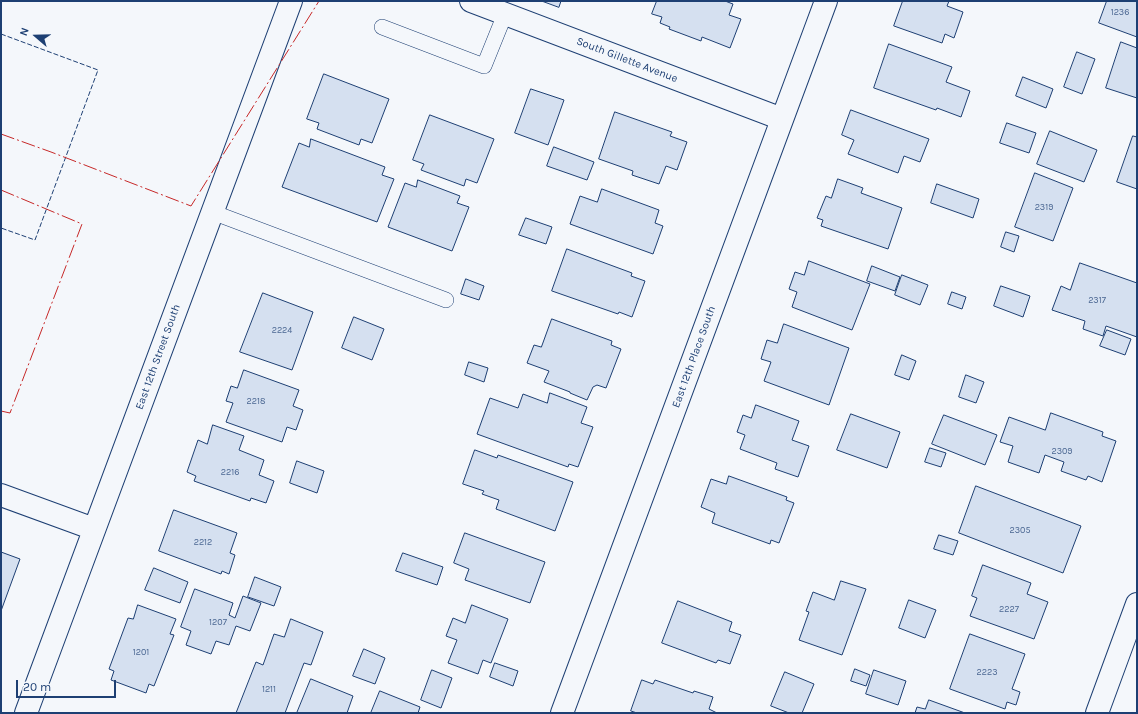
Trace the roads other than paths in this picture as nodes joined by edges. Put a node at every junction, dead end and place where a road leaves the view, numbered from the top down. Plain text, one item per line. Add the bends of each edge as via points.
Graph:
1 (291, 1) edge
2 (471, 1) edge
3 (826, 1) edge
4 (505, 14) junction
5 (382, 27) dead end
6 (782, 118) junction
7 (212, 212) junction
8 (446, 300) dead end
9 (1, 495) edge
10 (94, 529) junction
11 (1137, 604) edge
12 (28, 712) edge
13 (562, 713) edge
14 (1097, 713) edge

1 - 7 street, East 12th Street South
2 - 4 street, South Gillette Avenue
3 - 6 street, East 12th Place South
4 - 5 lane via 484,66
4 - 6 street, South Gillette Avenue
6 - 13 street, East 12th Place South
7 - 8 lane
7 - 10 street, East 12th Street South
9 - 10 street
10 - 12 street, East 12th Street South
11 - 14 street

